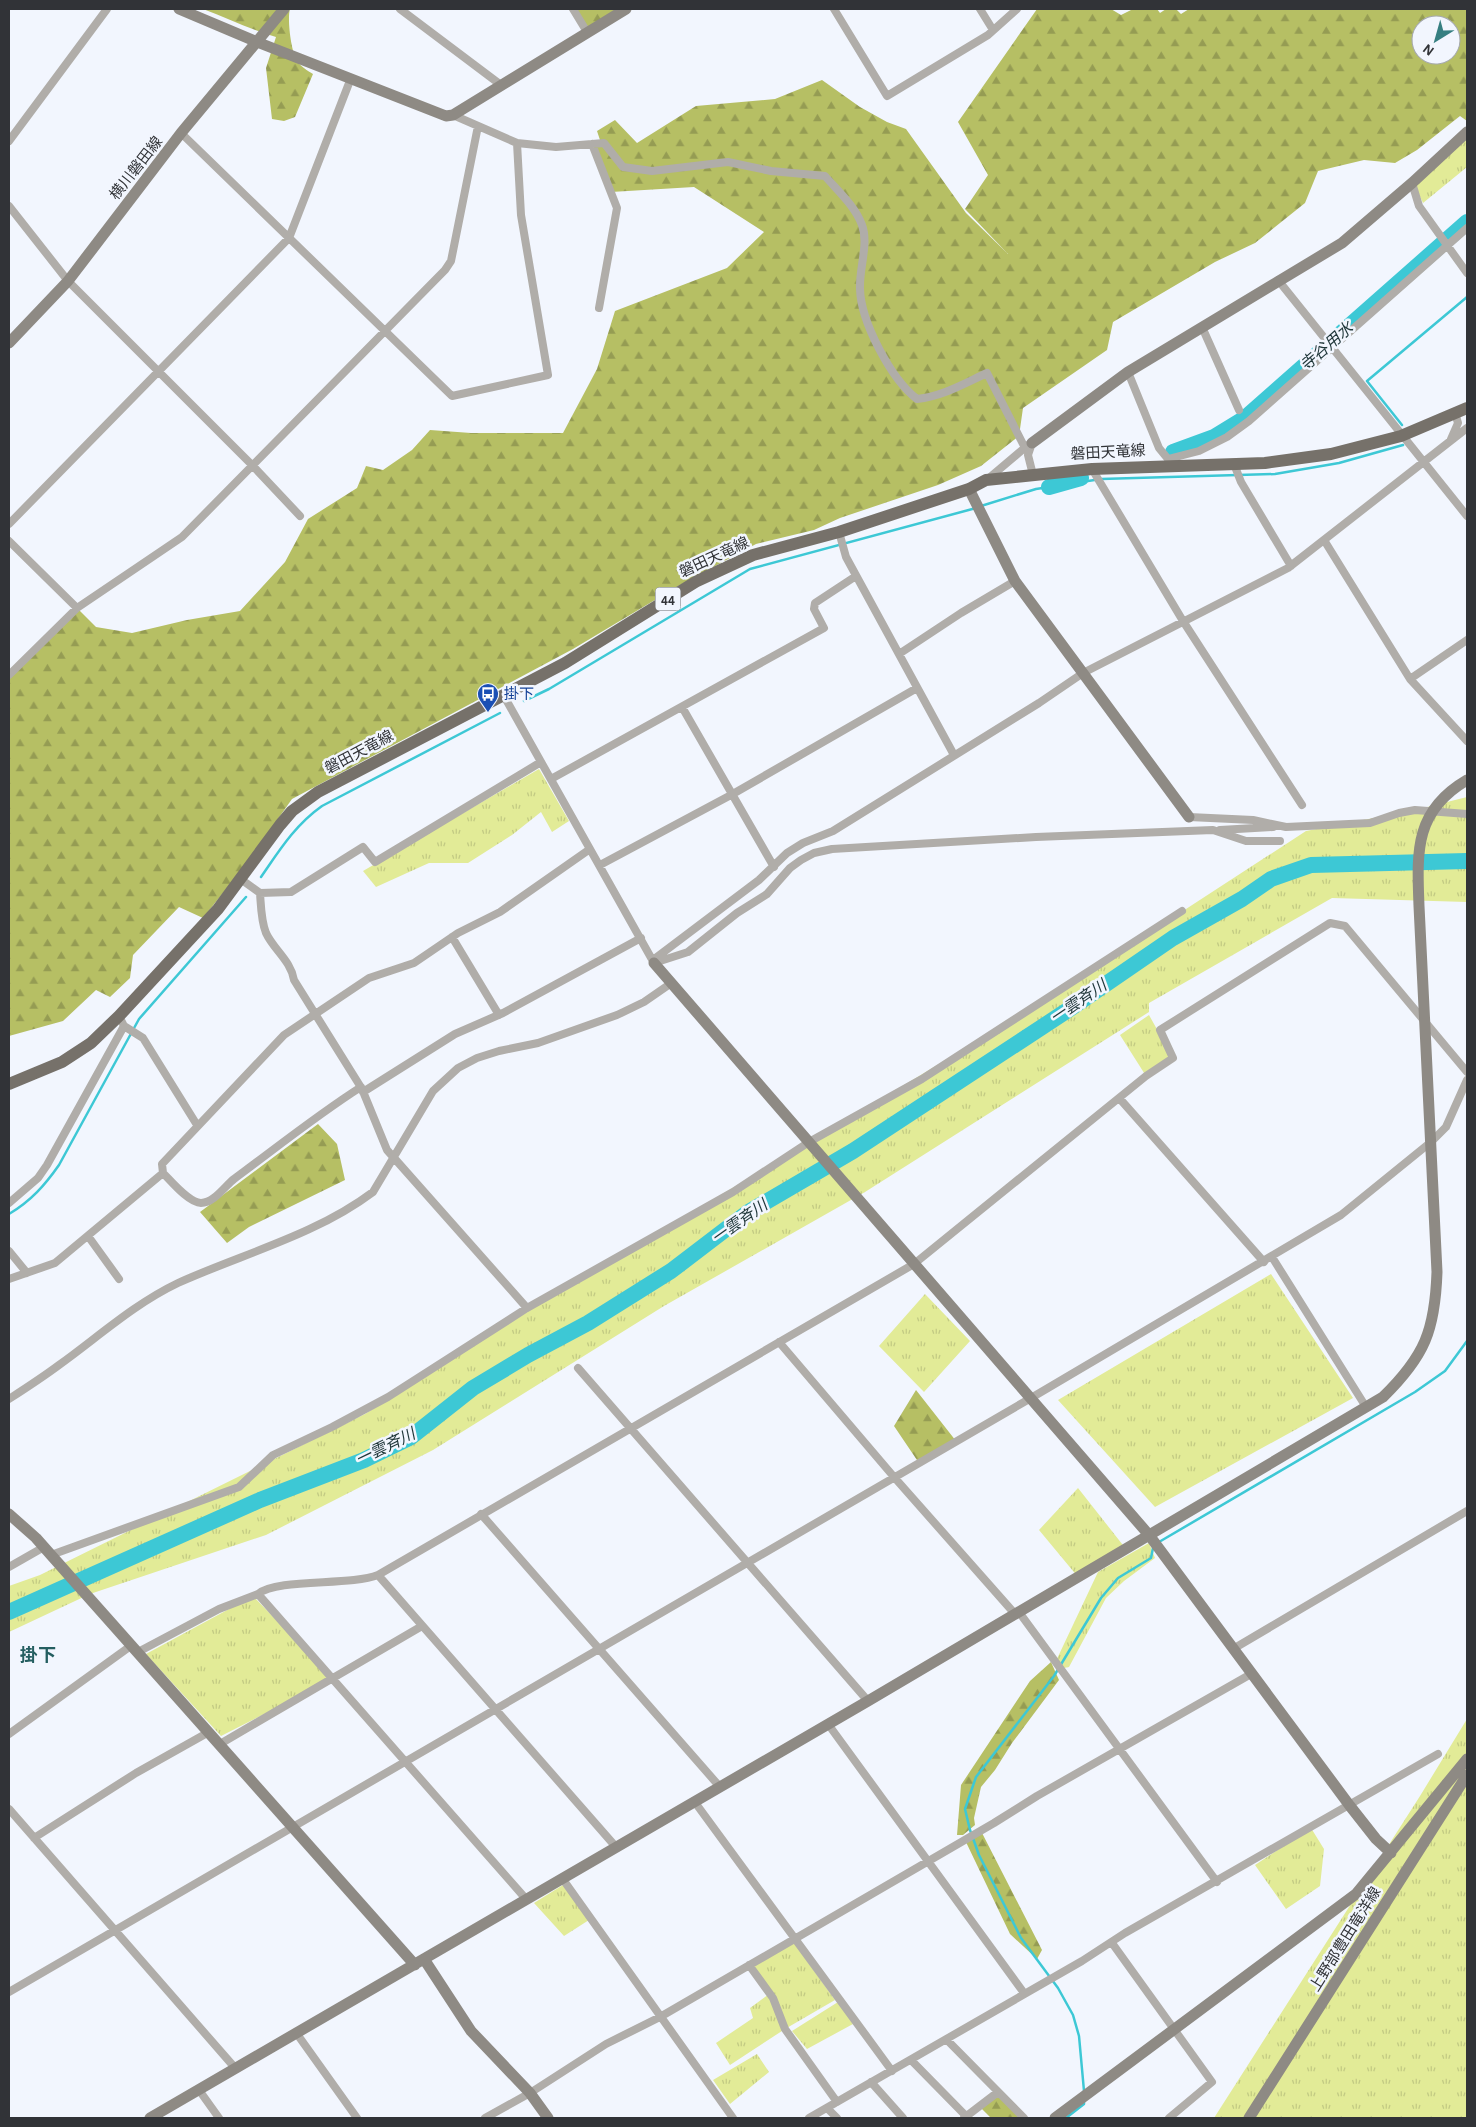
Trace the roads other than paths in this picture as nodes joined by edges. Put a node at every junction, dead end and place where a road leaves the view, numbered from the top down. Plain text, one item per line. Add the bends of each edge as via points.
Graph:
1 (107, 9) edge
2 (179, 9) edge
3 (284, 9) edge
4 (400, 9) edge
5 (573, 9) edge
6 (626, 9) edge
7 (834, 9) edge
8 (980, 9) edge
9 (1017, 9) edge
10 (994, 30) junction
11 (588, 32) junction
12 (257, 42) junction
13 (351, 78) junction
14 (501, 85) junction
15 (453, 115) junction
16 (478, 126) junction
17 (1467, 132) edge
18 (181, 133) junction
19 (9, 142) edge
20 (517, 143) junction
21 (592, 144) junction
22 (1412, 184) junction
23 (9, 206) edge
24 (1467, 228) edge
25 (289, 238) junction
26 (1447, 245) junction
27 (1467, 273) edge
28 (1278, 280) junction
29 (68, 281) junction
30 (599, 308) dead end
31 (1202, 326) junction
32 (383, 332) junction
33 (9, 343) edge
34 (1332, 347) junction
35 (157, 371) junction
36 (1128, 372) junction
37 (1467, 408) edge
38 (1239, 410) dead end
39 (1455, 414) junction
40 (1467, 428) edge
41 (1401, 436) junction
42 (1449, 443) junction
43 (1029, 445) junction
44 (1168, 462) junction
45 (1424, 462) junction
46 (1234, 464) junction
47 (252, 466) junction
48 (1092, 468) junction
49 (1033, 474) junction
50 (986, 480) junction
51 (969, 488) junction
52 (300, 516) dead end
53 (1467, 516) edge
54 (9, 524) edge
55 (839, 532) junction
56 (1324, 540) junction
57 (9, 541) edge
58 (1291, 566) junction
59 (856, 576) junction
60 (1015, 581) junction
61 (77, 608) junction
62 (1183, 622) junction
63 (1467, 640) edge
64 (899, 654) junction
65 (1082, 673) junction
66 (9, 675) edge
67 (1410, 679) junction
68 (917, 688) junction
69 (504, 696) junction
70 (682, 707) junction
71 (1467, 741) edge
72 (954, 755) junction
73 (541, 762) junction
74 (551, 779) junction
75 (1467, 780) edge
76 (731, 794) junction
77 (1302, 805) dead end
78 (1432, 812) junction
79 (1467, 814) edge
80 (1189, 817) joint
81 (1286, 827) junction
82 (1213, 830) junction
83 (1280, 841) dead end
84 (590, 849) junction
85 (600, 866) junction
86 (774, 867) junction
87 (242, 880) junction
88 (260, 893) junction
89 (1182, 911) dead end
90 (452, 937) junction
91 (641, 938) junction
92 (653, 961) junction
93 (670, 984) junction
94 (313, 1014) junction
95 (499, 1015) junction
96 (1425, 1021) junction
97 (123, 1023) junction
98 (1467, 1072) edge
99 (1467, 1080) edge
100 (9, 1084) edge
101 (362, 1090) junction
102 (1120, 1099) junction
103 (197, 1125) junction
104 (809, 1142) junction
105 (1431, 1142) junction
106 (394, 1158) junction
107 (163, 1173) junction
108 (9, 1203) edge
109 (88, 1236) junction
110 (9, 1251) edge
111 (1272, 1257) junction
112 (1264, 1262) junction
113 (914, 1264) junction
114 (27, 1273) junction
115 (9, 1279) edge
116 (119, 1279) dead end
117 (527, 1308) junction
118 (779, 1342) junction
119 (578, 1368) dead end
120 (1031, 1398) junction
121 (9, 1399) edge
122 (1366, 1407) junction
123 (630, 1429) junction
124 (894, 1477) junction
125 (1467, 1511) edge
126 (9, 1514) edge
127 (481, 1514) junction
128 (1149, 1535) junction
129 (51, 1554) junction
130 (748, 1563) junction
131 (9, 1567) edge
132 (378, 1574) junction
133 (258, 1594) junction
134 (1017, 1613) junction
135 (422, 1626) junction
136 (135, 1648) junction
137 (599, 1648) junction
138 (1233, 1649) junction
139 (1251, 1674) junction
140 (333, 1679) junction
141 (868, 1701) junction
142 (494, 1708) junction
143 (828, 1724) junction
144 (209, 1732) junction
145 (9, 1734) edge
146 (220, 1744) junction
147 (1119, 1750) junction
148 (1438, 1754) dead end
149 (1467, 1759) edge
150 (405, 1762) junction
151 (1467, 1775) edge
152 (720, 1787) junction
153 (694, 1801) junction
154 (1350, 1806) junction
155 (9, 1809) edge
156 (292, 1826) junction
157 (34, 1838) junction
158 (616, 1847) junction
159 (1391, 1853) junction
160 (928, 1861) junction
161 (562, 1878) junction
162 (1217, 1882) junction
163 (526, 1899) junction
164 (114, 1929) junction
165 (795, 1938) junction
166 (1112, 1943) junction
167 (419, 1962) junction
168 (749, 1965) junction
169 (9, 1992) edge
170 (1024, 1993) junction
171 (660, 2016) junction
172 (1174, 2029) junction
173 (297, 2034) junction
174 (947, 2040) junction
175 (911, 2060) junction
176 (236, 2068) junction
177 (892, 2071) junction
178 (871, 2082) junction
179 (199, 2090) junction
180 (998, 2092) junction
181 (530, 2093) junction
182 (837, 2102) junction
183 (827, 2108) junction
184 (965, 2117) edge
185 (150, 2118) edge
186 (219, 2118) edge
187 (357, 2118) edge
188 (487, 2118) edge
189 (548, 2118) edge
190 (733, 2118) edge
191 (809, 2118) edge
192 (837, 2118) edge
193 (903, 2118) edge
194 (1024, 2118) edge
195 (1055, 2118) edge
196 (1169, 2118) edge
197 (1249, 2118) edge

1 - 19 street
2 - 12 street
3 - 12 street, 横川磐田線
4 - 14 street
5 - 11 street
6 - 11 street
7 - 10 street via 887,96
8 - 10 street
9 - 10 street
11 - 14 street
12 - 13 street
12 - 18 street, 横川磐田線
13 - 15 street via 446,116
13 - 25 street
14 - 15 street
15 - 16 street
16 - 20 street
16 - 32 street via 451,261
17 - 22 street
18 - 25 street
18 - 29 street, 横川磐田線
20 - 21 street via 556,148
20 - 32 street via 521,215 548,375 452,396
21 - 30 street via 617,208
21 - 43 street via 604,143 623,167 652,171 728,162 771,171 825,176 856,212 862,224 864,248 860,291 866,318 884,356 907,392 916,399 933,397 987,372
22 - 26 street via 1420,206
22 - 28 street via 1342,243
23 - 29 street
24 - 26 street
25 - 32 street
25 - 35 street
26 - 27 street
26 - 34 street
28 - 31 street
28 - 34 street
29 - 33 street, 横川磐田線
29 - 35 street
31 - 36 street
31 - 38 street
32 - 47 street
34 - 41 street
34 - 44 street via 1249,422 1199,451
35 - 47 street
35 - 54 street
36 - 43 street
36 - 44 street via 1159,448
37 - 39 main road, 磐田天竜線 / 44
39 - 41 main road, 磐田天竜線 / 44
39 - 42 street via 1458,423
40 - 42 street
41 - 45 street
41 - 46 main road, 磐田天竜線 / 44 via 1331,454
42 - 45 street
43 - 49 street
43 - 50 street
44 - 46 main road, 磐田天竜線 / 44
44 - 48 main road, 磐田天竜線 / 44
45 - 53 street
45 - 56 street
46 - 58 street via 1240,482
47 - 52 street
47 - 61 street via 182,537
48 - 49 main road, 磐田天竜線 / 44
48 - 62 street
49 - 50 main road, 磐田天竜線 / 44
50 - 51 main road, 磐田天竜線 / 44
51 - 55 main road, 磐田天竜線 / 44
51 - 60 street
55 - 59 street
55 - 69 main road, 磐田天竜線 / 44 via 753,555 697,581
56 - 58 street
56 - 67 street
57 - 61 street
58 - 62 street
59 - 64 street
59 - 70 street via 815,604 814,610 824,628
60 - 64 street
60 - 65 street
61 - 66 street
62 - 65 street
62 - 77 street
63 - 67 street
64 - 68 street
65 - 72 street via 1040,703
65 - 80 street
67 - 71 street
68 - 72 street
68 - 76 street
69 - 73 street
69 - 87 main road, 磐田天竜線 / 44 via 302,802 280,825
70 - 74 street
70 - 76 street
72 - 86 street via 834,831 803,843
73 - 74 street
73 - 88 street via 375,862 363,847 291,892
74 - 84 street
75 - 78 street via 1448,793
76 - 85 street
76 - 86 street
78 - 79 street
78 - 81 street via 1415,810 1399,813 1370,824
78 - 96 street via 1422,830 1417,865
80 - 81 street via 1253,820
81 - 82 street
82 - 83 street via 1246,840
82 - 92 street via 861,847 814,853 790,868 767,894 736,913 688,952
84 - 85 street
84 - 90 street via 500,912
85 - 91 street
86 - 92 street
87 - 88 street
87 - 97 main road, 磐田天竜線 / 44
88 - 94 street via 266,933 292,970 294,980
89 - 104 street via 922,1079
90 - 94 street via 414,963 369,978
90 - 95 street
91 - 92 street
91 - 95 street
92 - 93 street
93 - 104 street
93 - 106 street via 617,1015 538,1043 476,1058 458,1068 433,1092
94 - 101 street
94 - 103 street via 284,1035
95 - 101 street via 455,1034
96 - 98 street
96 - 102 street via 1345,926 1330,923 1160,1030 1173,1058
96 - 105 street
97 - 100 main road, 磐田天竜線 / 44 via 62,1062
97 - 103 street via 143,1038
97 - 108 street via 47,1165 38,1178
99 - 105 street via 1446,1127
101 - 106 street via 387,1150
101 - 107 street via 210,1200 201,1203 192,1200
102 - 112 street
102 - 113 street
103 - 107 street via 162,1164
104 - 113 street
104 - 117 street via 733,1192
105 - 111 street via 1340,1215
105 - 122 street via 1438,1272 1436,1306 1422,1350 1412,1367 1383,1397
106 - 117 street
106 - 121 street via 373,1192 352,1207 143,1302
107 - 109 street
109 - 114 street via 55,1263
109 - 116 street
110 - 114 street
111 - 112 street
111 - 122 street
112 - 120 street
113 - 118 street
113 - 120 street
114 - 115 street
117 - 129 street via 388,1397 273,1455 239,1487
118 - 123 street
118 - 124 street
119 - 123 street
120 - 124 street
120 - 128 street
122 - 128 street
123 - 127 street
123 - 130 street
124 - 130 street
124 - 134 street
125 - 138 street
126 - 129 street
127 - 132 street
127 - 137 street
128 - 134 street
128 - 138 street
129 - 131 street
129 - 136 street
130 - 137 street
130 - 141 street
132 - 133 street via 367,1579 299,1584 263,1590
132 - 135 street
133 - 136 street
133 - 140 street
134 - 141 street
134 - 147 street
135 - 140 street
135 - 142 street
136 - 144 street
136 - 145 street
137 - 142 street
137 - 152 street
138 - 139 street
139 - 147 street
139 - 154 street
140 - 146 street
140 - 150 street
141 - 143 street
142 - 150 street
142 - 158 street
143 - 152 street
143 - 160 street
144 - 146 street
144 - 157 street via 136,1773
146 - 156 street
147 - 160 street
147 - 162 street
148 - 154 street
149 - 159 street
150 - 156 street
150 - 163 street
151 - 197 street, 上野部豊田竜洋線
152 - 153 street
153 - 158 street
153 - 165 street
154 - 159 street
154 - 162 street
155 - 157 street
156 - 164 street
156 - 167 street
157 - 164 street
158 - 161 street
159 - 172 street via 1356,1894
160 - 165 street
160 - 170 street
161 - 163 street
161 - 171 street
162 - 166 street
163 - 167 street
164 - 169 street
164 - 176 street
165 - 168 street
165 - 177 street
166 - 170 street
166 - 172 street
167 - 173 street
167 - 181 street via 471,2031
168 - 171 street
168 - 182 street via 773,1998 785,2029
170 - 174 street
171 - 181 street via 606,2044
171 - 190 street
172 - 195 street
172 - 196 street via 1212,2082
173 - 176 street
173 - 187 street
174 - 175 street
174 - 180 street
175 - 177 street
175 - 184 street
176 - 179 street
177 - 178 street
178 - 182 street
178 - 193 street
179 - 185 street
179 - 186 street
180 - 184 street
180 - 194 street
181 - 188 street
181 - 189 street
182 - 183 street
183 - 191 street
183 - 192 street

